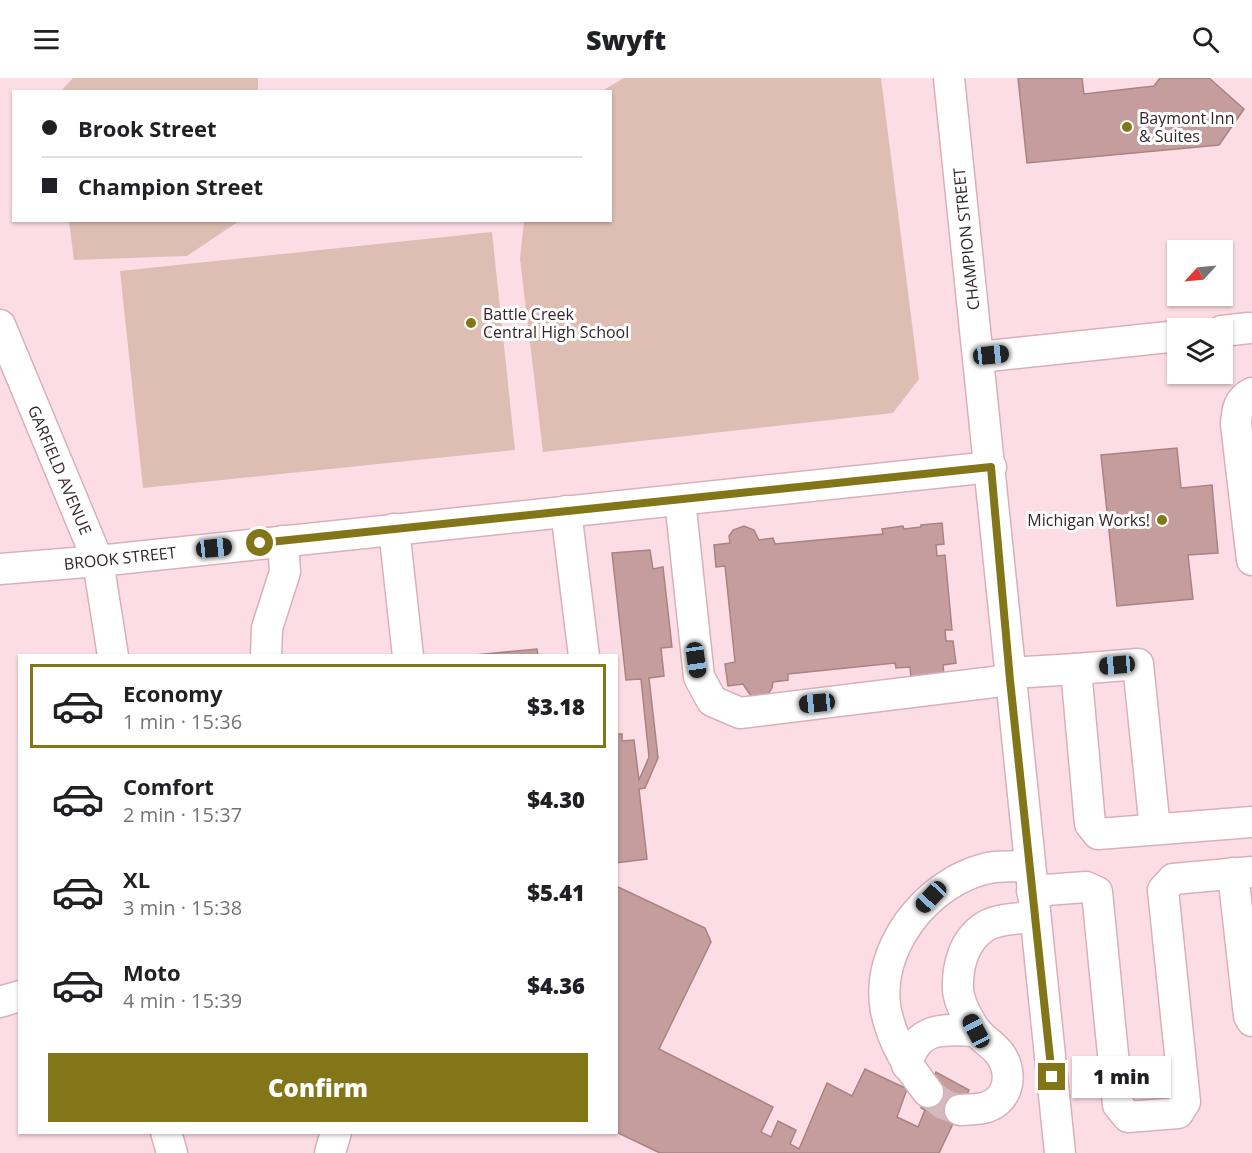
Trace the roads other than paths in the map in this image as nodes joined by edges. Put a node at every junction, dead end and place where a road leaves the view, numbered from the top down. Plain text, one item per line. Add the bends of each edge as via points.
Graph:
1 (949, 78) edge
2 (0, 325) edge
3 (1167, 337) edge
4 (979, 357) junction
5 (1252, 393) edge
6 (991, 467) junction
7 (680, 500) junction
8 (566, 511) junction
9 (394, 528) junction
10 (283, 541) junction
11 (1252, 560) edge
12 (98, 561) junction
13 (0, 569) edge
14 (113, 654) edge
15 (266, 654) edge
16 (408, 654) edge
17 (584, 654) edge
18 (1076, 669) junction
19 (1010, 677) junction
20 (1252, 822) edge
21 (1155, 829) junction
22 (1242, 872) edge
23 (1032, 891) junction
24 (18, 997) edge
25 (0, 1002) edge
26 (1252, 1021) edge
27 (976, 1031) junction
28 (907, 1065) junction
29 (928, 1092) tunnel mouth
30 (960, 1110) tunnel mouth
31 (167, 1134) edge
32 (335, 1134) edge
33 (172, 1153) edge
34 (330, 1153) edge
35 (1060, 1153) edge

1 - 4 street, CHAMPION STREET
2 - 12 street, GARFIELD AVENUE
3 - 4 street
4 - 6 street, CHAMPION STREET
5 - 11 street via 1238,406 1236,424
6 - 7 street, BROOK STREET
6 - 19 street, CHAMPION STREET
7 - 8 street, BROOK STREET
7 - 19 street via 699,677 712,701 740,713
8 - 9 street, BROOK STREET
8 - 17 street
9 - 10 street, BROOK STREET
9 - 16 street
10 - 12 street, BROOK STREET
10 - 15 street via 285,572 267,628
12 - 13 street, BROOK STREET
12 - 14 street, GARFIELD AVENUE
18 - 19 street
18 - 21 street via 1090,824 1098,834
18 - 21 street via 1138,664
19 - 23 street, CHAMPION STREET
20 - 21 street
22 - 23 street via 1173,879 1163,890 1185,1102 1178,1113 1128,1117 1118,1105 1097,892 1086,887
22 - 26 street
23 - 27 street via 973,937 964,950 958,992
23 - 28 street via 985,869 931,897 906,925 884,985 893,1035
23 - 35 street, CHAMPION STREET
24 - 25 street
27 - 28 street via 934,1031 916,1044
27 - 30 street via 1001,1055 1007,1089 987,1108
28 - 29 street
31 - 33 street
32 - 34 street

